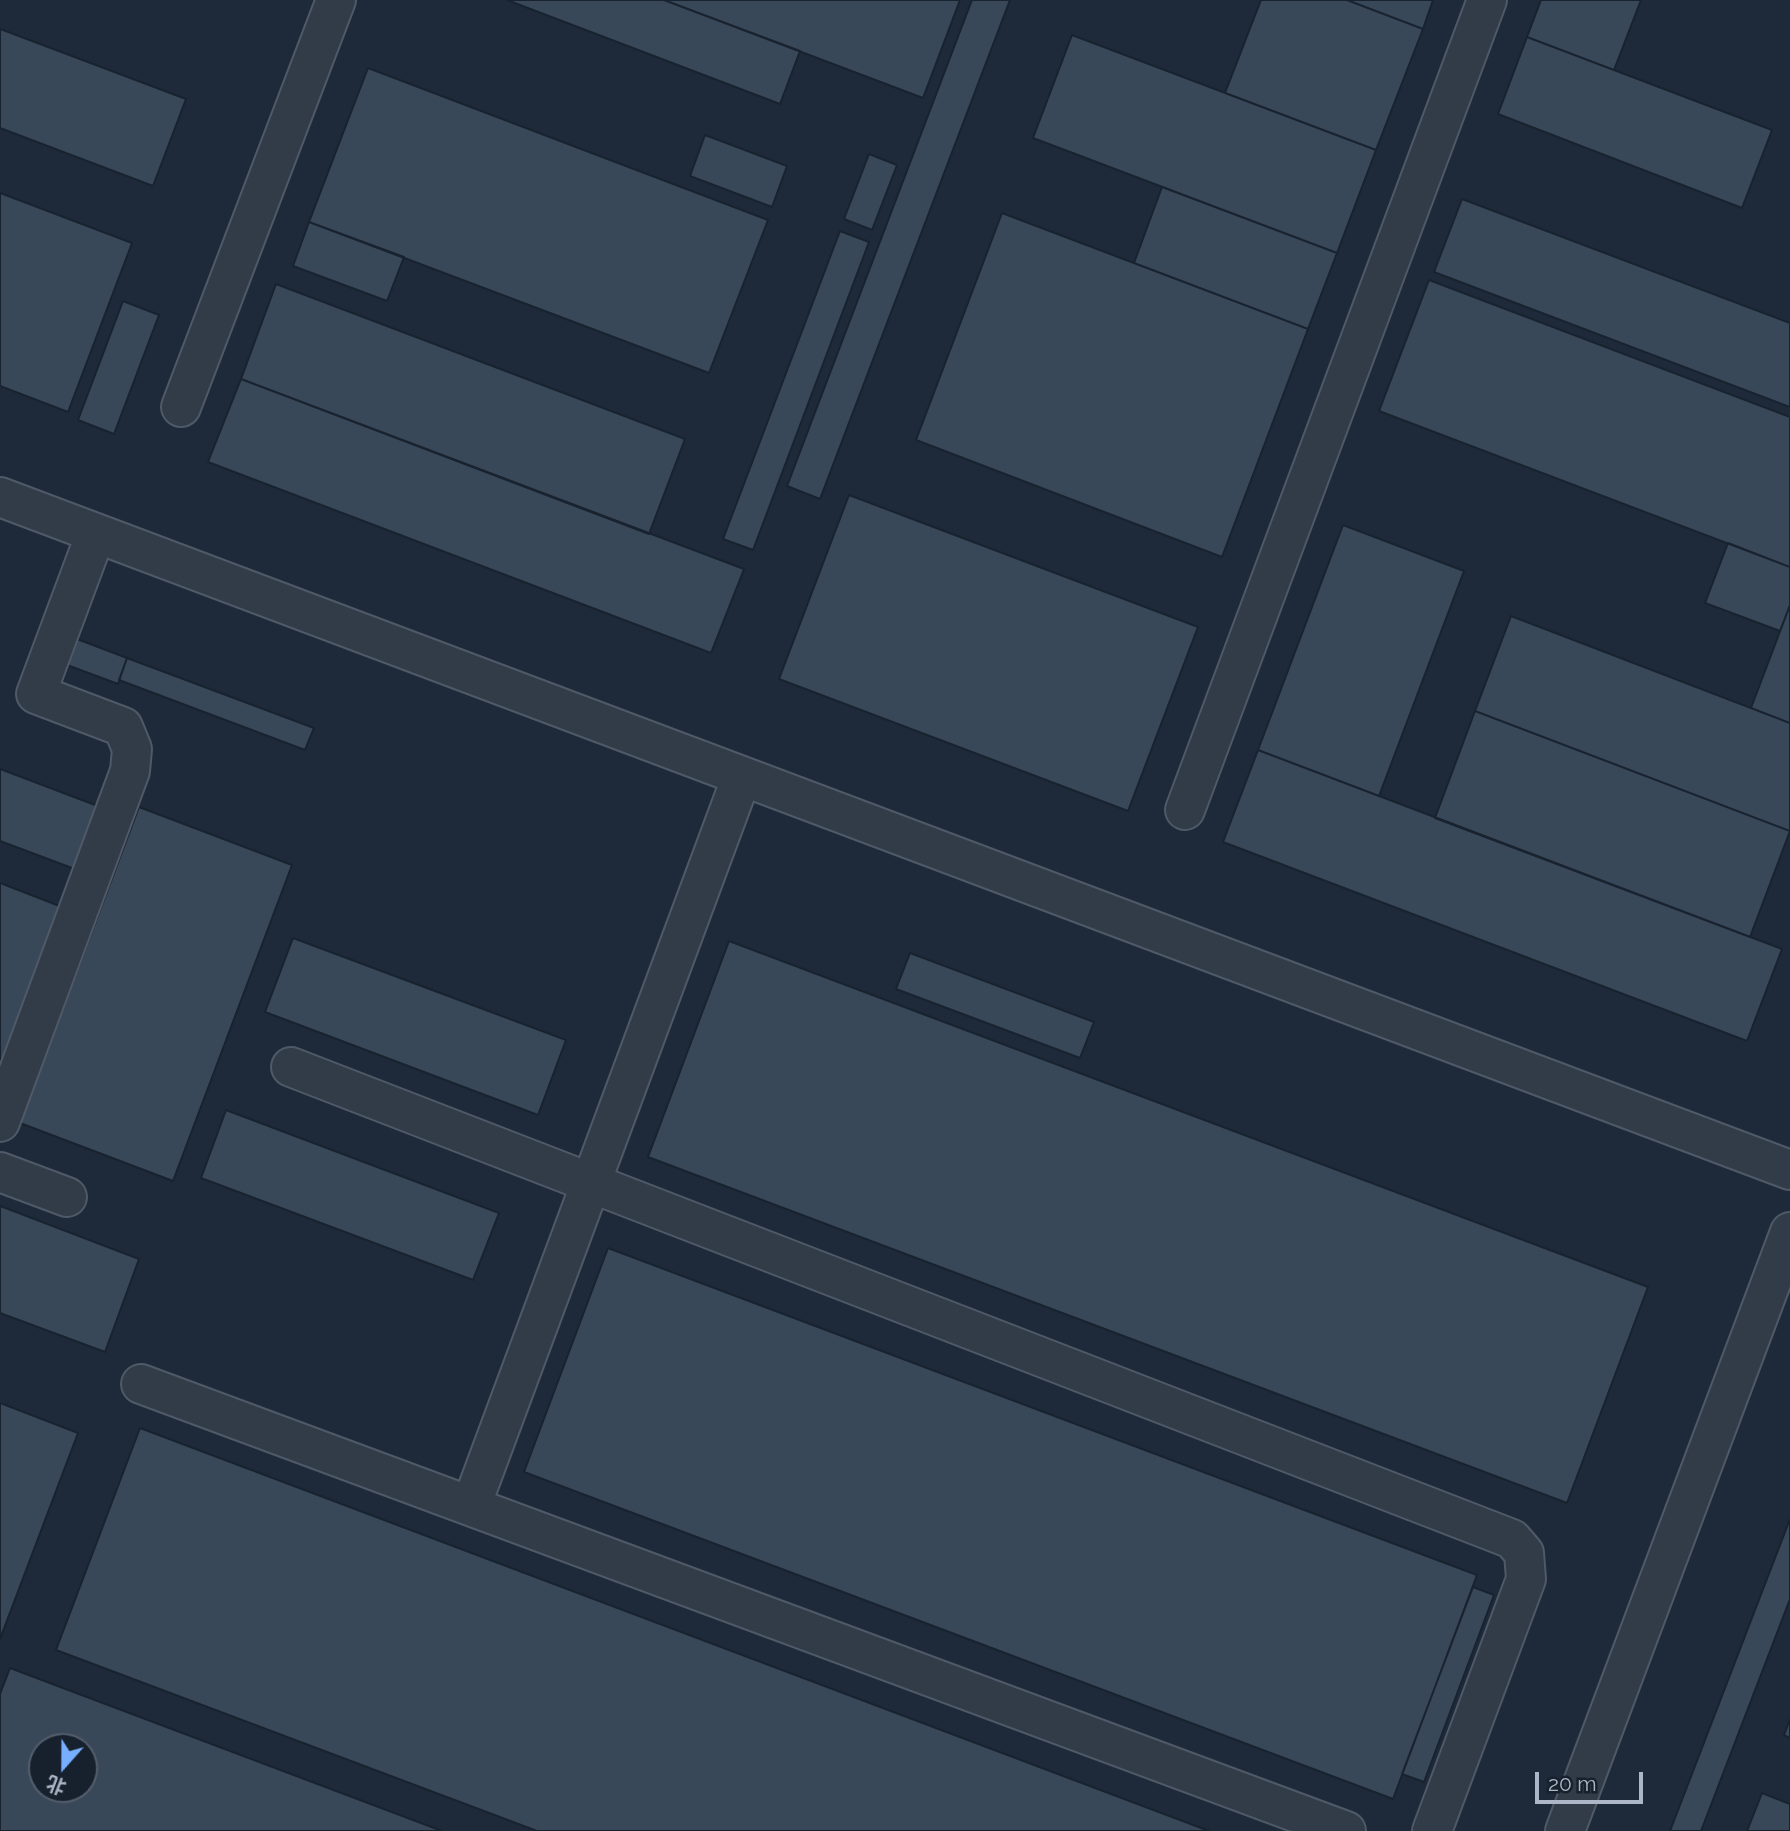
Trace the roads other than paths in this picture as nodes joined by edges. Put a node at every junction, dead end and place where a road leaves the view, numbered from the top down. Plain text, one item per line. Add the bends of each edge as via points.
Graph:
1 (336, 0) edge
2 (1487, 0) edge
3 (181, 407) dead end
4 (0, 497) edge
5 (96, 533) junction
6 (742, 776) junction
7 (1185, 810) dead end
8 (292, 1067) dead end
9 (0, 1122) edge
10 (1790, 1170) edge
11 (0, 1172) edge
12 (591, 1183) junction
13 (67, 1197) dead end
14 (1790, 1232) edge
15 (141, 1384) dead end
16 (471, 1506) junction
17 (1346, 1831) edge
18 (1432, 1831) edge
19 (1565, 1831) edge

1 - 3 street
2 - 7 street
4 - 5 street
5 - 6 street
5 - 9 street via 36,695 123,727 132,749 130,771
6 - 10 street
6 - 12 street
8 - 12 street
11 - 13 street
12 - 16 street
12 - 18 street via 1512,1539 1524,1553 1526,1578
14 - 19 street
15 - 16 street
16 - 17 street

